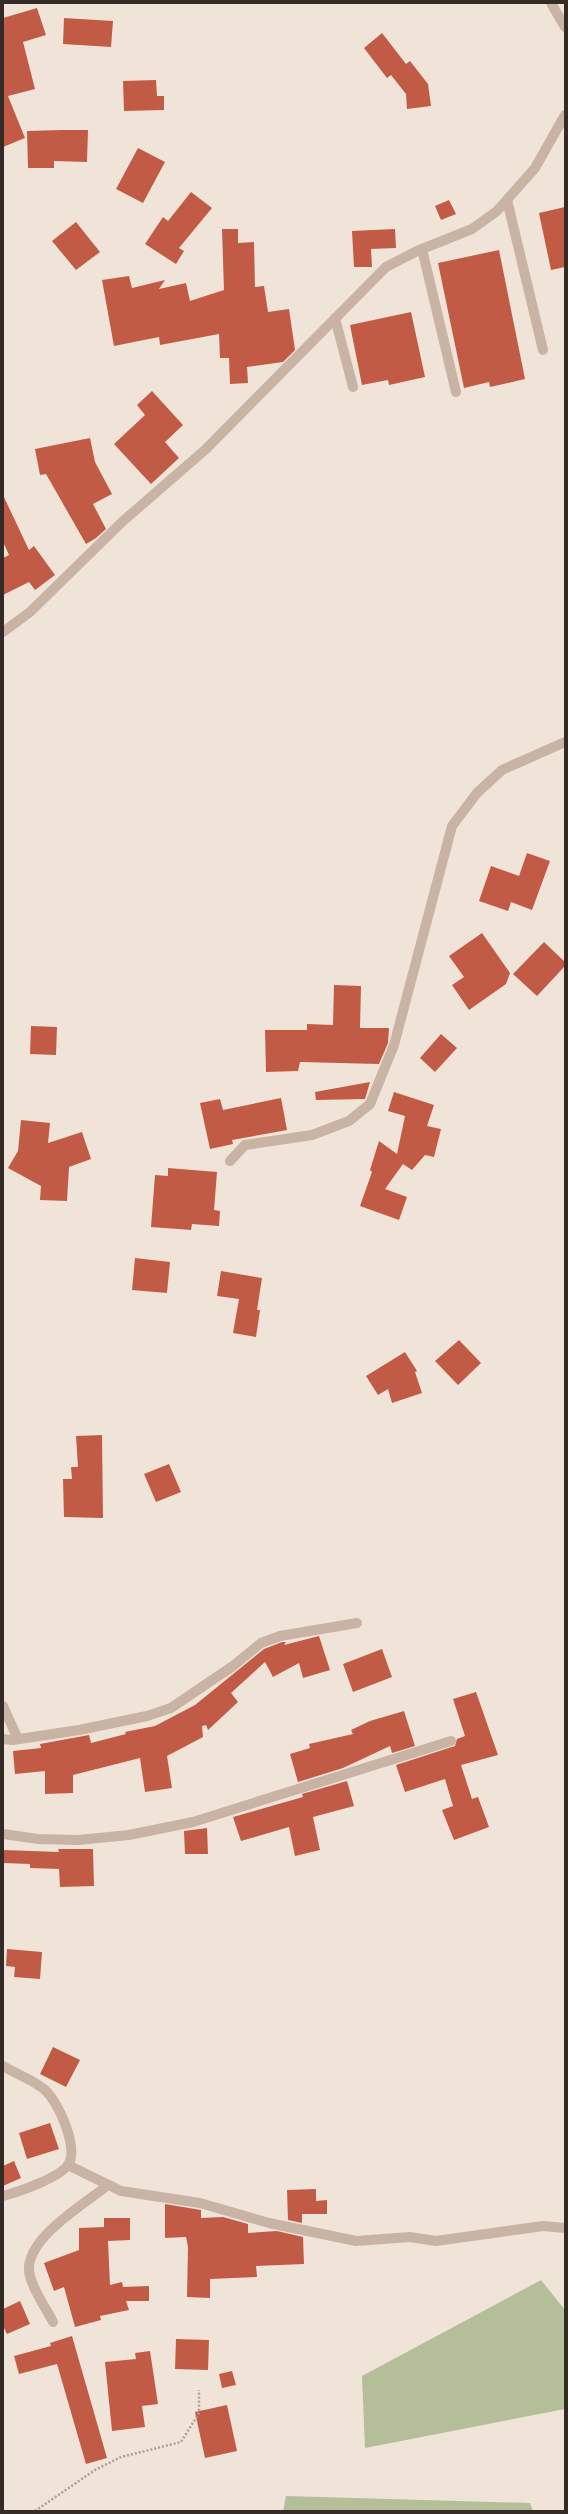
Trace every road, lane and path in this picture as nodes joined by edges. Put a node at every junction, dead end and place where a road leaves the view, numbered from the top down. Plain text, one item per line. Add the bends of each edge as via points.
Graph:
1 (551, 3) edge
2 (565, 27) edge
3 (565, 115) edge
4 (507, 200) junction
5 (422, 249) junction
6 (335, 318) junction
7 (543, 350) dead end
8 (353, 387) dead end
9 (456, 392) dead end
10 (3, 632) edge
11 (565, 742) edge
12 (230, 1161) dead end
13 (357, 1623) dead end
14 (3, 1706) edge
15 (3, 1739) edge
16 (18, 1739) junction
17 (451, 1741) dead end
18 (3, 1834) edge
19 (3, 2066) edge
20 (68, 2166) junction
21 (108, 2185) junction
22 (3, 2196) edge
23 (565, 2228) edge
24 (54, 2322) dead end
25 (199, 2390) dead end
26 (35, 2511) edge

1 - 2 street
3 - 4 street via 535,168
4 - 5 street via 472,230
4 - 7 street
5 - 6 street via 386,267
5 - 9 street
6 - 8 street
6 - 10 street via 206,449 122,522 30,612
11 - 12 street via 502,770 477,793 452,826 394,1045 370,1104 348,1121 312,1135 245,1145
13 - 16 street via 280,1636 261,1643 234,1666 171,1708 147,1716 79,1730
14 - 16 street
15 - 16 street
17 - 18 street via 193,1822 78,1840 38,1839
19 - 20 street via 44,2089 52,2098 66,2126 73,2153
20 - 21 street
20 - 22 street via 52,2176
21 - 23 street via 121,2191 200,2202 269,2223 356,2241 410,2237 436,2241 543,2226
21 - 24 street via 47,2234 36,2245 30,2260 29,2275
25 - 26 path via 199,2413 181,2442 121,2457 95,2470

